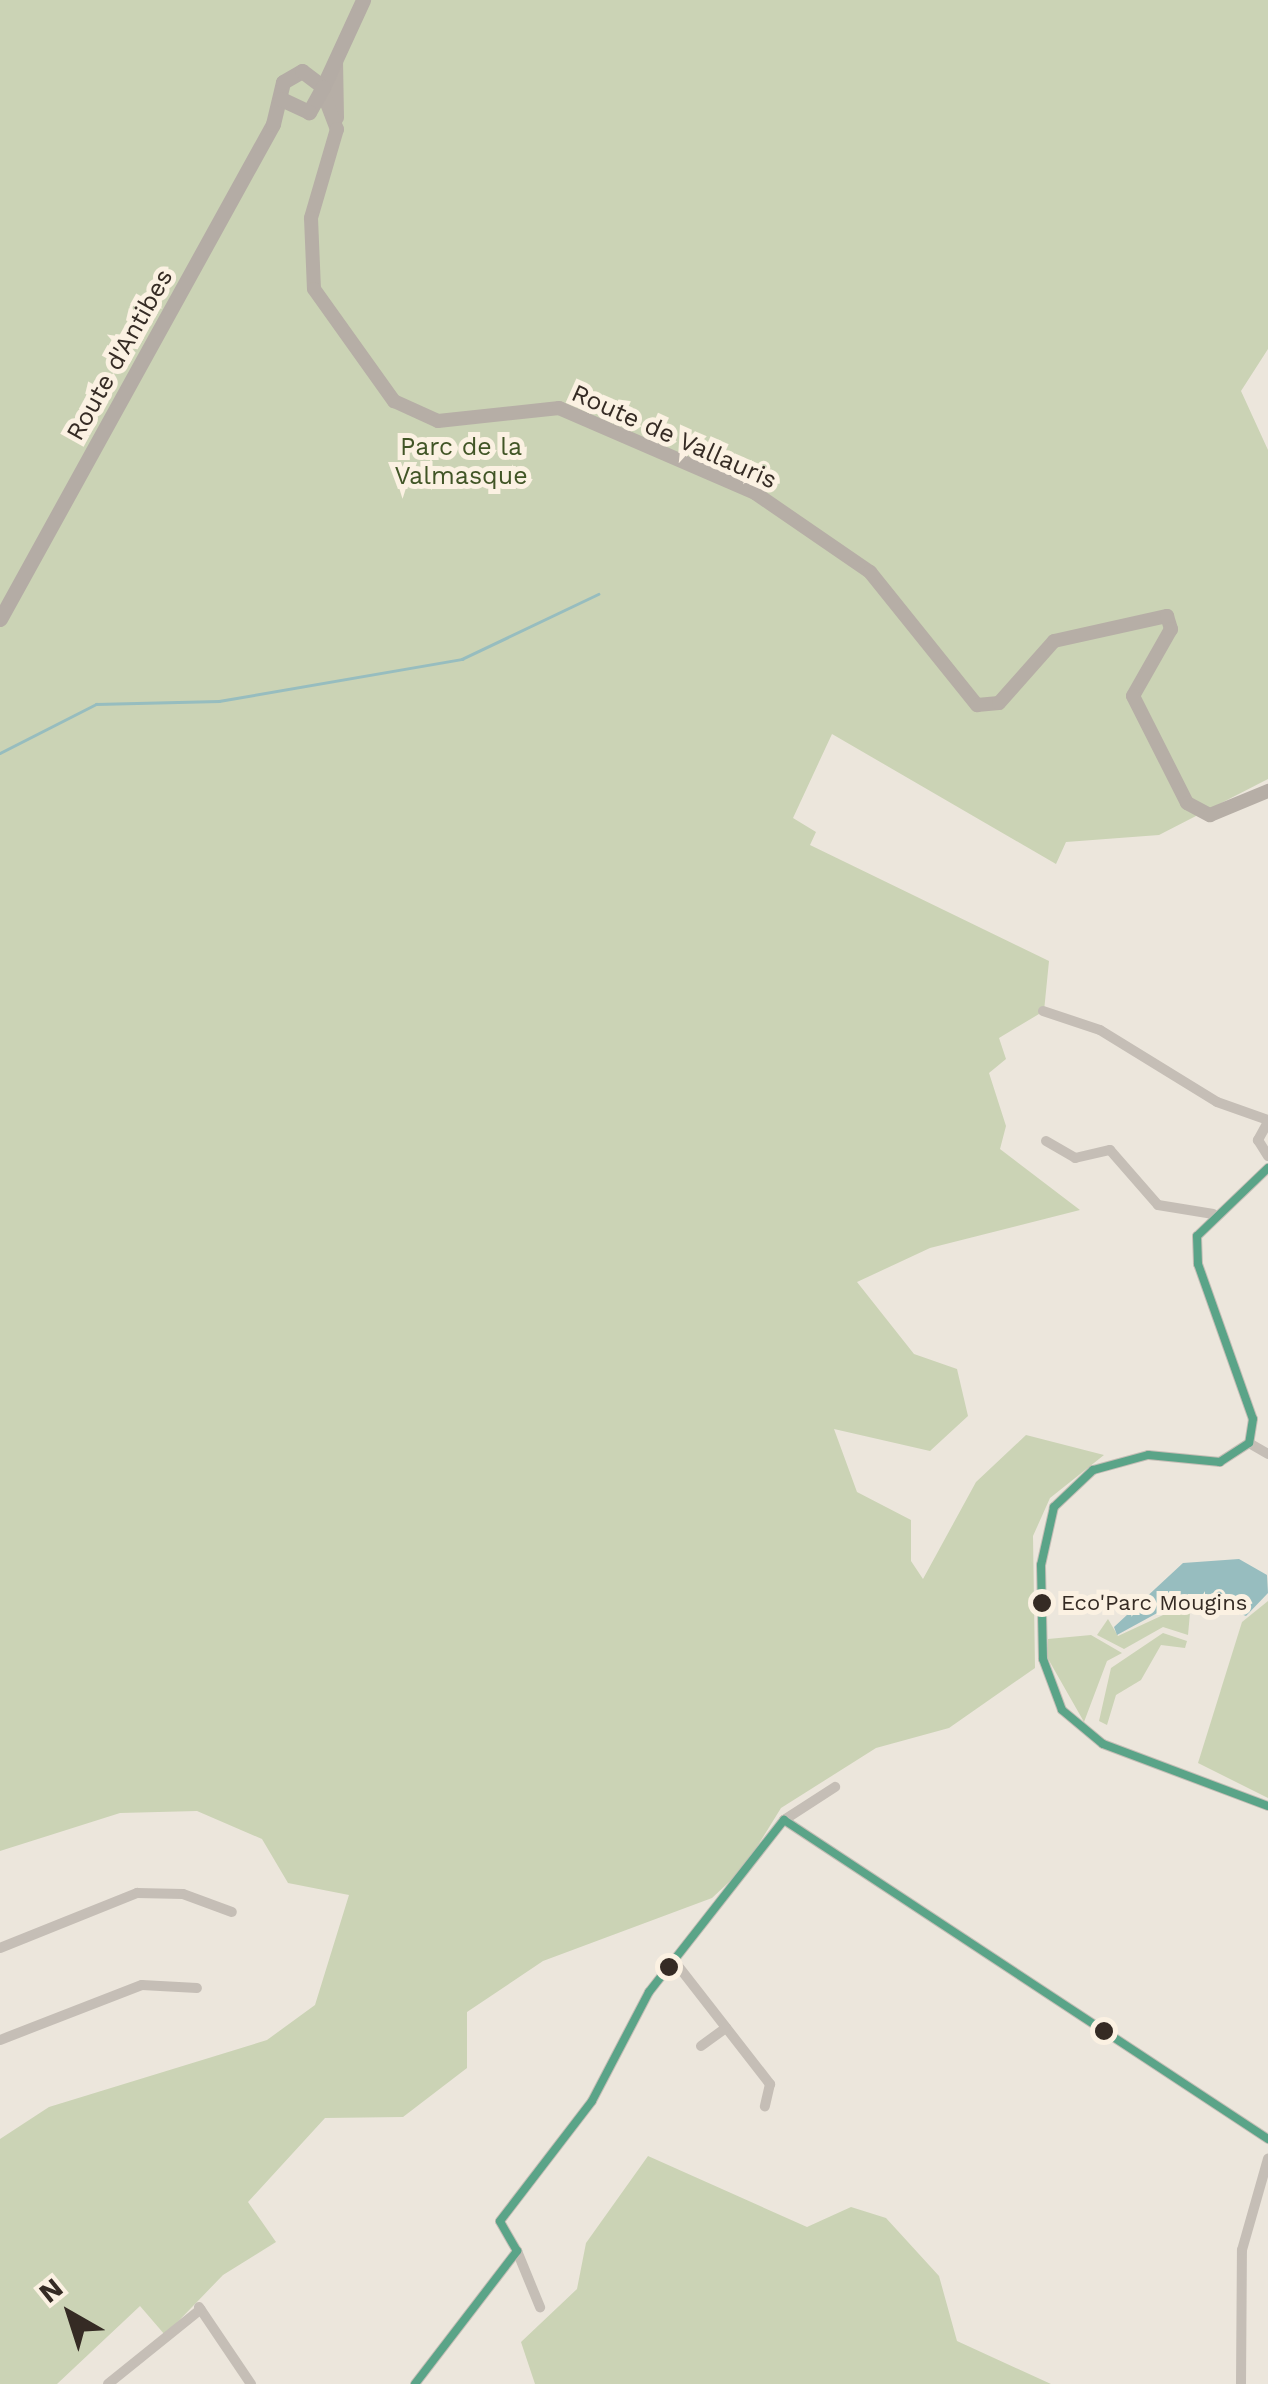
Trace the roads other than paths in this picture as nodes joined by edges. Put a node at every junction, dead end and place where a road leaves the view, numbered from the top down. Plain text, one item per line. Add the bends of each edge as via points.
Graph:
1 (356, 0) edge
2 (364, 0) edge
3 (302, 71) junction
4 (323, 90) junction
5 (281, 99) junction
6 (305, 113) junction
7 (337, 129) junction
8 (333, 145) junction
9 (0, 619) edge
10 (0, 631) edge
11 (1268, 791) edge
12 (1043, 1011) dead end
13 (1268, 1121) edge
14 (1046, 1141) dead end
15 (1268, 1156) edge
16 (1268, 1168) edge
17 (1214, 1214) junction
18 (1249, 1443) junction
19 (1268, 1454) edge
20 (835, 1787) dead end
21 (1268, 1806) edge
22 (784, 1820) junction
23 (232, 1912) dead end
24 (0, 1948) edge
25 (675, 1962) junction
26 (196, 1988) dead end
27 (726, 2028) junction
28 (0, 2040) edge
29 (701, 2046) dead end
30 (765, 2106) dead end
31 (1268, 2139) edge
32 (1268, 2159) edge
33 (517, 2251) junction
34 (540, 2307) dead end
35 (108, 2384) edge
36 (251, 2384) edge
37 (415, 2384) edge
38 (1241, 2384) edge

1 - 3 main road
2 - 4 main road, Route d'Antibes
2 - 7 main road, Route de Vallauris via 336,60
3 - 4 main road
3 - 5 main road, Route d'Antibes via 286,77
4 - 6 main road, Route d'Antibes
4 - 7 main road
5 - 6 main road
5 - 9 main road, Route d'Antibes
6 - 8 main road via 326,124
6 - 10 main road, Route d'Antibes via 271,144 154,338
7 - 8 main road, Route de Vallauris
8 - 11 main road, Route de Vallauris via 311,218 314,289 394,402 438,421 558,408 755,494 870,572 978,706 999,703 1054,641 1167,616 1171,629 1132,696 1187,804 1210,815
12 - 13 street via 1100,1030 1217,1102
13 - 15 street via 1258,1140
14 - 17 street via 1076,1158 1110,1150 1158,1205
16 - 17 street
17 - 18 street via 1197,1236 1198,1264 1253,1419
18 - 19 street
18 - 21 street via 1220,1462 1125,1458 1070,1488 1045,1526 1043,1659 1062,1710 1104,1744
20 - 22 street
22 - 25 street
22 - 31 street
23 - 24 street via 183,1894 137,1893
25 - 27 street
25 - 33 street via 649,1992 592,2101 500,2221
26 - 28 street via 142,1984
27 - 29 street
27 - 30 street via 770,2084
32 - 38 street via 1242,2250
33 - 34 street
33 - 37 street
35 - 36 street via 200,2307

